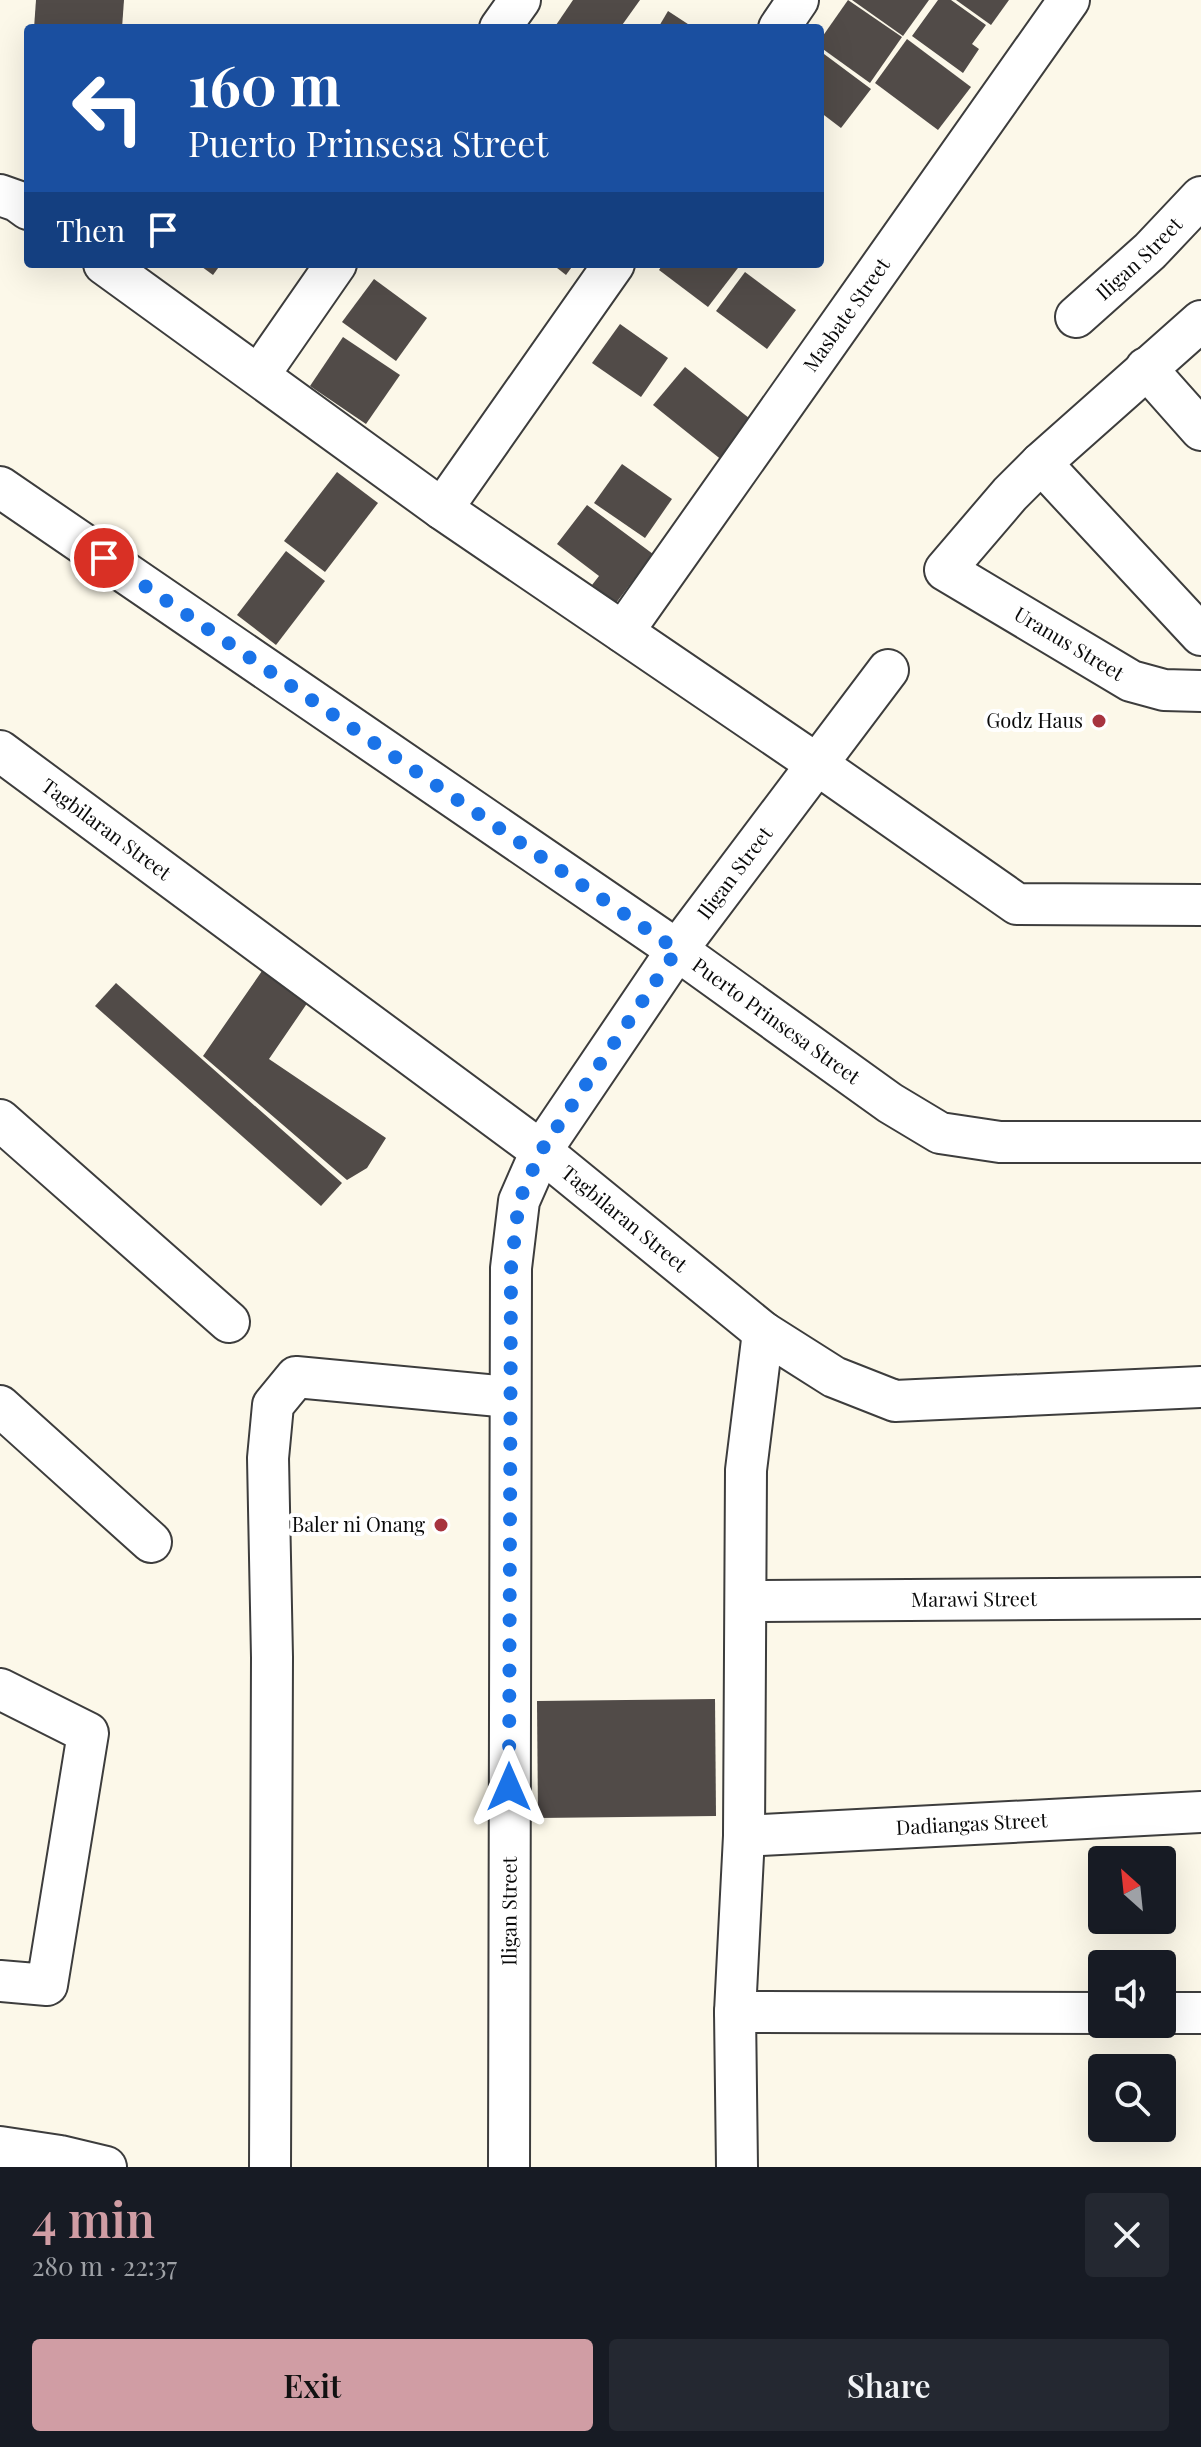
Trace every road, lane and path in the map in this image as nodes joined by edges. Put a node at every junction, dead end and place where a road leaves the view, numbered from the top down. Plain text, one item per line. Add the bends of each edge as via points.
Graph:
1 (520, 0) edge
2 (798, 0) edge
3 (1069, 0) edge
4 (503, 24) edge
5 (782, 24) edge
6 (0, 195) edge
7 (1201, 197) edge
8 (24, 206) edge
9 (110, 268) edge
10 (333, 268) edge
11 (611, 268) edge
12 (1076, 317) dead end
13 (1201, 321) edge
14 (1146, 368) junction
15 (259, 375) junction
16 (1201, 430) edge
17 (1041, 463) junction
18 (0, 487) edge
19 (442, 509) junction
20 (623, 632) junction
21 (1201, 635) edge
22 (888, 670) dead end
23 (1201, 691) edge
24 (0, 751) edge
25 (818, 765) junction
26 (1201, 905) edge
27 (677, 950) junction
28 (0, 1120) edge
29 (1201, 1142) edge
30 (541, 1151) junction
31 (229, 1322) dead end
32 (763, 1332) junction
33 (1201, 1387) edge
34 (510, 1397) junction
35 (0, 1406) edge
36 (151, 1542) dead end
37 (1201, 1598) edge
38 (746, 1601) junction
39 (0, 1689) edge
40 (1201, 1812) edge
41 (744, 1836) junction
42 (0, 1981) edge
43 (735, 2012) junction
44 (1088, 2013) edge
45 (1176, 2013) edge
46 (1201, 2013) edge
47 (0, 2147) edge
48 (106, 2167) edge
49 (270, 2167) edge
50 (509, 2167) edge
51 (737, 2167) edge

1 - 4 street
2 - 5 street
3 - 20 street, Masbate Street
6 - 8 street
7 - 12 street, Iligan Street
9 - 15 street
10 - 15 street
11 - 19 street
13 - 14 street
14 - 16 street
14 - 17 street
15 - 19 street
17 - 21 street
17 - 23 street, Uranus Street via 945,570 1131,681 1164,690
18 - 27 street, Puerto Prinsesa Street
19 - 20 street
20 - 25 street
22 - 25 street, Iligan Street
24 - 30 street, Tagbilaran Street
25 - 26 street via 1017,904
25 - 27 street, Iligan Street
27 - 29 street, Puerto Prinsesa Street via 940,1133 1000,1142
27 - 30 street, Iligan Street
28 - 31 street
30 - 32 street, Tagbilaran Street
30 - 34 street, Iligan Street via 519,1201 511,1268
32 - 33 street, Tagbilaran Street via 834,1377 895,1401
32 - 38 street via 746,1470
34 - 49 street via 296,1377 273,1405 268,1458
34 - 50 street, Iligan Street
35 - 36 street
37 - 38 street, Marawi Street
38 - 41 street
39 - 42 street via 88,1733 47,1985
40 - 41 street, Dadiangas Street
41 - 43 street
43 - 44 street
43 - 51 street
45 - 46 street
47 - 48 street

